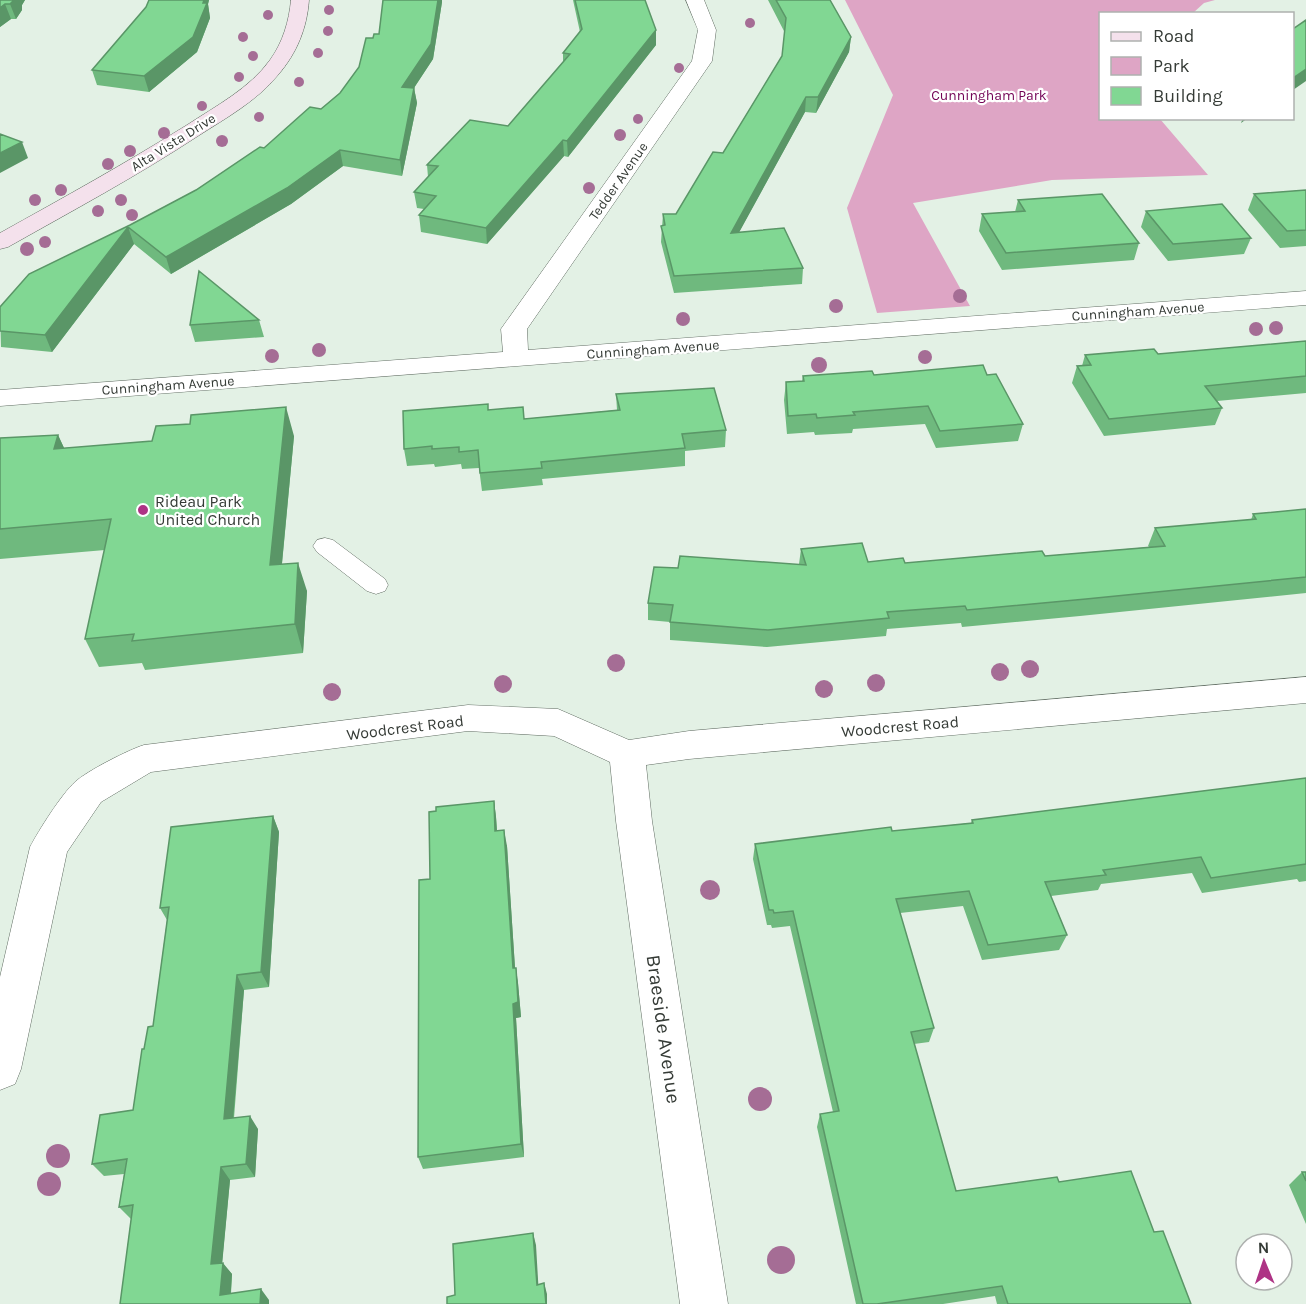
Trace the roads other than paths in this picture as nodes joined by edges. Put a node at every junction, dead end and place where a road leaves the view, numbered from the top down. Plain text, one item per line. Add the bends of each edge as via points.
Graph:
1 (300, 0) edge
2 (695, 0) edge
3 (0, 242) edge
4 (1306, 298) edge
5 (516, 359) junction
6 (0, 398) edge
7 (325, 546) dead end
8 (376, 585) dead end
9 (1306, 690) edge
10 (627, 754) junction
11 (0, 1069) edge
12 (704, 1304) edge

1 - 3 street, Alta Vista Drive via 300,15 288,46 264,80 135,167
2 - 5 street, Tedder Avenue via 707,30 702,60 514,329
4 - 5 street, Cunningham Avenue
5 - 6 street, Cunningham Avenue
7 - 8 lane
9 - 10 street, Woodcrest Road via 689,745
10 - 11 street, Woodcrest Road via 558,723 468,718 144,759 88,792 49,847
10 - 12 street, Braeside Avenue

